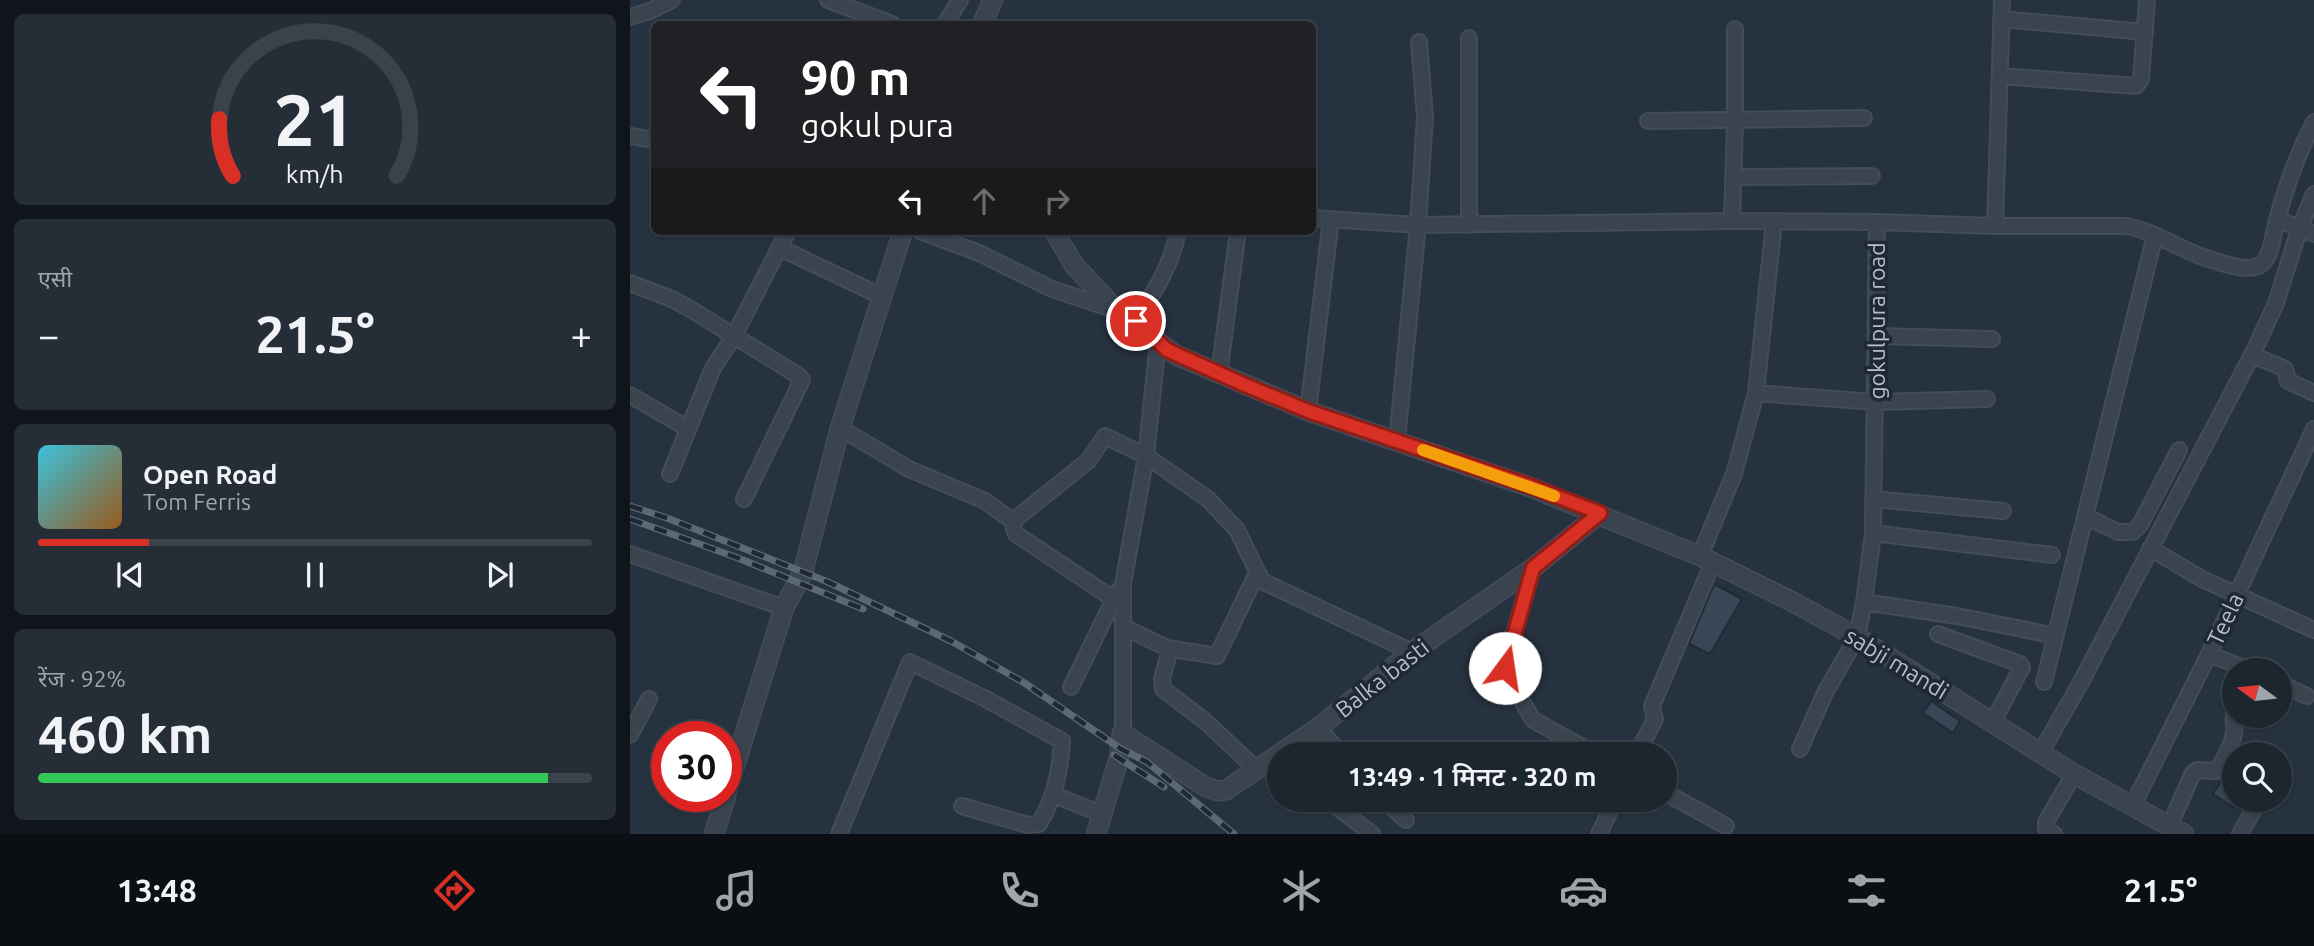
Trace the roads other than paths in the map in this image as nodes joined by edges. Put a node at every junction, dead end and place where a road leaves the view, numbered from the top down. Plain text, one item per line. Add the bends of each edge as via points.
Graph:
1 (672, 0) edge
2 (828, 0) edge
3 (960, 0) edge
4 (993, 0) edge
5 (2002, 0) edge
6 (2147, 0) edge
7 (630, 17) edge
8 (2001, 19) junction
9 (884, 21) edge
10 (948, 21) edge
11 (983, 21) edge
12 (1735, 29) dead end
13 (2145, 32) junction
14 (1469, 38) dead end
15 (1419, 42) dead end
16 (2000, 76) junction
17 (1864, 118) dead end
18 (1735, 119) junction
19 (1647, 121) dead end
20 (2314, 122) edge
21 (630, 136) edge
22 (651, 140) edge
23 (1872, 176) dead end
24 (1733, 177) junction
25 (2314, 194) edge
26 (1316, 218) edge
27 (1331, 219) junction
28 (1732, 221) junction
29 (1774, 222) junction
30 (1877, 222) junction
31 (2288, 223) junction
32 (1418, 225) junction
33 (1469, 225) junction
34 (1995, 226) junction
35 (2314, 234) edge
36 (786, 235) edge
37 (902, 235) edge
38 (931, 235) edge
39 (1056, 235) edge
40 (1177, 235) edge
41 (1237, 235) edge
42 (2155, 235) junction
43 (780, 248) junction
44 (630, 283) edge
45 (881, 296) junction
46 (1116, 310) junction
47 (1136, 321) junction
48 (1876, 336) junction
49 (734, 337) junction
50 (1992, 339) dead end
51 (1158, 342) junction
52 (2252, 355) junction
53 (1219, 374) junction
54 (1756, 393) junction
55 (2314, 393) edge
56 (630, 395) edge
57 (1987, 399) dead end
58 (1875, 402) junction
59 (1308, 411) junction
60 (687, 428) junction
61 (840, 428) junction
62 (2314, 429) edge
63 (1397, 441) junction
64 (2179, 450) dead end
65 (1146, 456) junction
66 (670, 474) dead end
67 (744, 499) dead end
68 (1873, 499) junction
69 (2003, 511) dead end
70 (1600, 513) junction
71 (2085, 516) junction
72 (1014, 522) junction
73 (1873, 533) junction
74 (2150, 548) junction
75 (630, 554) edge
76 (2052, 555) dead end
77 (1707, 559) junction
78 (1533, 568) junction
79 (1257, 573) junction
80 (1123, 584) junction
81 (2236, 595) junction
82 (1112, 598) junction
83 (1864, 602) junction
84 (784, 608) junction
85 (1124, 627) junction
86 (2314, 630) edge
87 (1938, 634) dead end
88 (2056, 636) junction
89 (1857, 637) junction
90 (1170, 649) junction
91 (1412, 652) junction
92 (2209, 654) junction
93 (2222, 659) edge
94 (2044, 682) dead end
95 (1071, 687) dead end
96 (2292, 688) edge
97 (2312, 694) edge
98 (649, 699) dead end
99 (1993, 722) junction
100 (1318, 728) junction
101 (2233, 728) edge
102 (1123, 733) junction
103 (630, 735) edge
104 (1300, 742) edge
105 (1331, 742) edge
106 (1573, 742) edge
107 (1644, 742) edge
108 (742, 743) edge
109 (1800, 750) dead end
110 (2041, 752) junction
111 (1267, 766) edge
112 (1267, 768) edge
113 (2074, 774) junction
114 (1054, 795) junction
115 (1677, 799) edge
116 (962, 806) dead end
117 (2132, 807) junction
118 (721, 812) edge
119 (1344, 812) edge
120 (1397, 812) edge
121 (1609, 812) edge
122 (2252, 812) edge
123 (1102, 814) junction
124 (1406, 820) dead end
125 (1726, 826) dead end
126 (2176, 831) edge
127 (714, 834) edge
128 (839, 834) edge
129 (1096, 834) edge
130 (1372, 834) edge
131 (1599, 834) edge
132 (2054, 834) edge
133 (2240, 834) edge

1 - 7 street
2 - 9 street
3 - 10 street
4 - 11 street
5 - 8 street
6 - 13 street
8 - 13 street
8 - 16 street
12 - 18 street
13 - 16 street via 2141,79 2136,86
14 - 33 street
15 - 32 street via 1425,117
16 - 34 street
17 - 18 street
18 - 19 street
18 - 24 street
20 - 31 street via 2303,144
21 - 22 street
23 - 24 street
24 - 28 street
25 - 31 street
26 - 27 street
27 - 32 street
27 - 59 street
28 - 29 street
28 - 33 street
29 - 30 street
29 - 54 street
30 - 34 street, gokulpura road
30 - 48 street, gokulpura road
31 - 35 street
31 - 42 street, gokulpura road via 2266,260 2248,268 2194,254
31 - 52 street via 2276,303
32 - 33 street
32 - 63 street
34 - 42 street, gokulpura road via 2126,226
36 - 43 street
37 - 45 street
38 - 46 street via 1052,289
39 - 46 street, sabji mandi via 1074,265
40 - 47 street via 1164,276
41 - 53 street
42 - 71 street
43 - 45 street
43 - 49 street
44 - 49 street via 672,299
45 - 61 street
46 - 47 street, sabji mandi
47 - 51 street, sabji mandi
48 - 50 street
48 - 58 street, gokulpura road
49 - 60 street via 713,368
49 - 67 street via 802,380
51 - 53 street, sabji mandi
51 - 65 street
52 - 55 street via 2285,369 2288,381
52 - 74 street
53 - 59 street, sabji mandi
54 - 58 street
54 - 77 street
56 - 60 street
57 - 58 street
58 - 68 street, gokulpura road
59 - 63 street, sabji mandi
60 - 66 street
61 - 72 street via 917,473 985,501
61 - 84 street via 803,572
62 - 81 street, Teela
63 - 70 street, sabji mandi
64 - 71 street via 2133,532 2118,531
65 - 72 street via 1105,436 1088,460
65 - 79 street via 1208,499 1229,520
65 - 80 street
68 - 69 street
68 - 73 street, gokulpura road
70 - 77 street, sabji mandi
70 - 78 street, Balka basti
71 - 88 street
72 - 82 street via 1016,534
73 - 76 street
73 - 83 street, gokulpura road
74 - 81 street
74 - 110 street
75 - 84 street
77 - 89 street, sabji mandi
77 - 107 street via 1652,706 1656,719
78 - 91 street, Balka basti
78 - 106 street via 1506,674 1533,720
79 - 90 street via 1217,656
79 - 91 street via 1265,584
80 - 82 street
80 - 85 street
81 - 86 street
81 - 92 street, Teela
82 - 95 street
83 - 88 street
83 - 89 street, gokulpura road
84 - 108 street
85 - 90 street
85 - 102 street
87 - 99 street via 2022,667
88 - 94 street
89 - 99 street, sabji mandi
89 - 109 street, gokulpura road
90 - 111 street via 1161,679 1163,689
91 - 100 street, Balka basti
92 - 93 street
92 - 117 street, Teela
96 - 97 street
98 - 103 street
99 - 110 street, sabji mandi
100 - 104 street, Balka basti
100 - 105 street
101 - 126 street via 2221,765 2213,772 2193,773
102 - 112 street, Balka basti via 1212,790 1226,790
102 - 123 street
110 - 113 street, sabji mandi
113 - 117 street, sabji mandi
113 - 132 street via 2046,822 2046,829
114 - 116 street via 1035,826
114 - 123 street
114 - 128 street via 1062,741 911,662
115 - 125 street
117 - 126 street, sabji mandi
118 - 127 street
119 - 130 street
120 - 124 street
121 - 131 street
122 - 133 street
123 - 129 street

